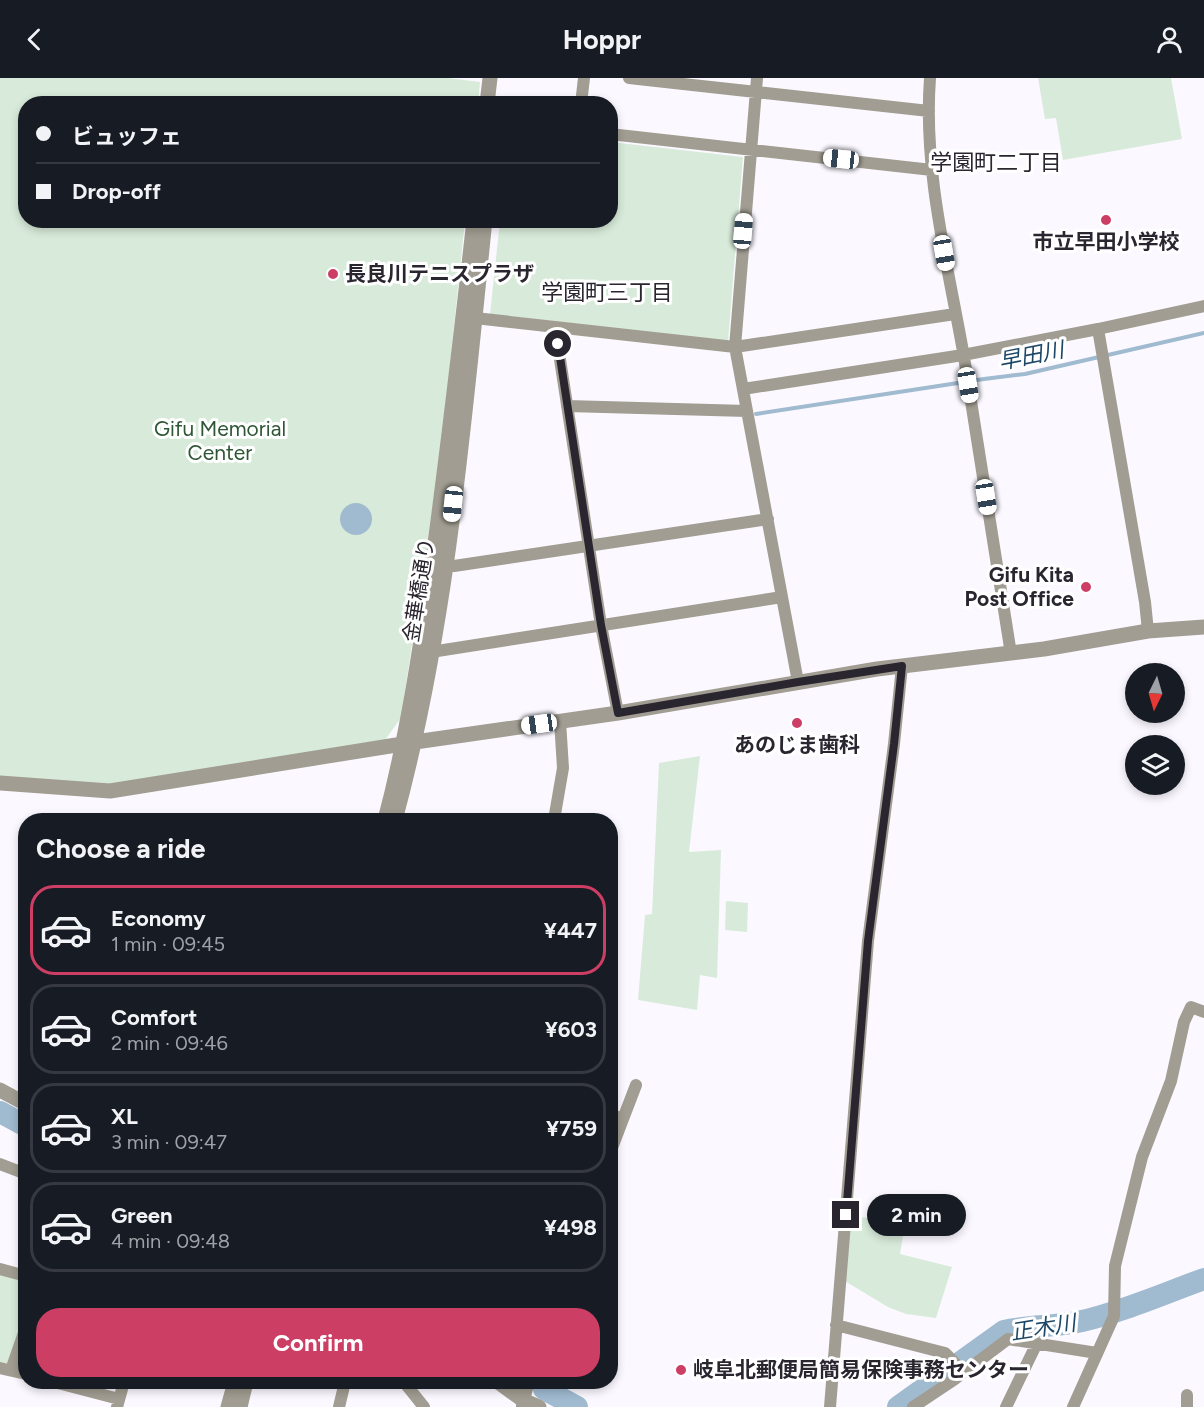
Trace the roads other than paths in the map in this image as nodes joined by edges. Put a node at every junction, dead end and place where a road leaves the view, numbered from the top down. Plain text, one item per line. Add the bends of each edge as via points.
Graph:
1 (490, 78) edge
2 (501, 78) edge
3 (584, 78) edge
4 (628, 78) edge
5 (757, 78) edge
6 (930, 78) edge
7 (755, 92) junction
8 (488, 96) edge
9 (499, 96) edge
10 (583, 96) edge
11 (929, 111) junction
12 (618, 135) edge
13 (750, 149) junction
14 (932, 170) junction
15 (473, 228) edge
16 (484, 228) edge
17 (1204, 306) edge
18 (955, 314) junction
19 (475, 318) junction
20 (555, 327) junction
21 (1098, 329) junction
22 (735, 347) junction
23 (963, 355) junction
24 (743, 389) junction
25 (567, 406) junction
26 (747, 411) junction
27 (768, 519) junction
28 (589, 547) junction
29 (446, 565) junction
30 (782, 597) junction
31 (601, 625) junction
32 (1204, 627) edge
33 (1148, 631) junction
34 (431, 652) junction
35 (1011, 654) junction
36 (902, 666) junction
37 (798, 682) junction
38 (618, 713) junction
39 (560, 721) junction
40 (409, 743) junction
41 (0, 783) edge
42 (387, 813) edge
43 (396, 813) edge
44 (555, 813) edge
45 (1204, 1012) edge
46 (636, 1085) dead end
47 (0, 1090) edge
48 (18, 1100) edge
49 (618, 1115) edge
50 (0, 1164) edge
51 (18, 1171) edge
52 (0, 1269) edge
53 (18, 1274) edge
54 (836, 1325) junction
55 (18, 1343) edge
56 (1037, 1343) junction
57 (1097, 1353) junction
58 (960, 1368) junction
59 (5, 1369) edge
60 (75, 1389) edge
61 (233, 1389) edge
62 (244, 1389) edge
63 (343, 1389) edge
64 (410, 1389) edge
65 (506, 1389) edge
66 (118, 1403) edge
67 (522, 1403) edge
68 (228, 1407) edge
69 (240, 1407) edge
70 (339, 1407) edge
71 (424, 1407) edge
72 (539, 1407) edge
73 (830, 1407) edge
74 (913, 1407) edge
75 (1006, 1407) edge
76 (1073, 1407) edge

1 - 8 street
2 - 9 street
3 - 10 street
4 - 7 street
5 - 7 street
6 - 11 street
7 - 11 street
7 - 13 street
11 - 14 street
12 - 13 street
13 - 14 street
13 - 22 street
14 - 18 street
15 - 40 street, 金華橋通り
16 - 19 street, 金華橋通り
17 - 21 street
18 - 22 street
18 - 23 street
19 - 20 street
19 - 29 street, 金華橋通り
20 - 22 street
20 - 25 street
21 - 23 street
21 - 33 street
22 - 24 street
23 - 24 street
23 - 35 street
24 - 26 street
25 - 26 street
25 - 28 street
26 - 27 street
27 - 28 street
27 - 30 street
28 - 29 street
28 - 31 street
29 - 34 street, 金華橋通り
30 - 31 street
30 - 37 street
31 - 34 street
31 - 38 street
32 - 33 street
33 - 35 street
34 - 40 street, 金華橋通り
35 - 36 street
36 - 37 street
36 - 54 street via 868,941
37 - 38 street
38 - 39 street
39 - 40 street
39 - 44 street via 563,768
40 - 41 street via 110,791
40 - 42 street, 金華橋通り
40 - 43 street, 金華橋通り
45 - 57 street via 1191,1007 1184,1022 1171,1081 1142,1157 1115,1266 1115,1311
46 - 49 street
47 - 48 street
50 - 51 street
52 - 53 street
54 - 58 street via 945,1353
54 - 73 street
55 - 59 street
56 - 57 street
56 - 58 street via 1008,1339
56 - 75 street
57 - 76 street
58 - 74 street
60 - 66 street
61 - 68 street
62 - 69 street
63 - 70 street
64 - 71 street
65 - 67 street
67 - 72 street

